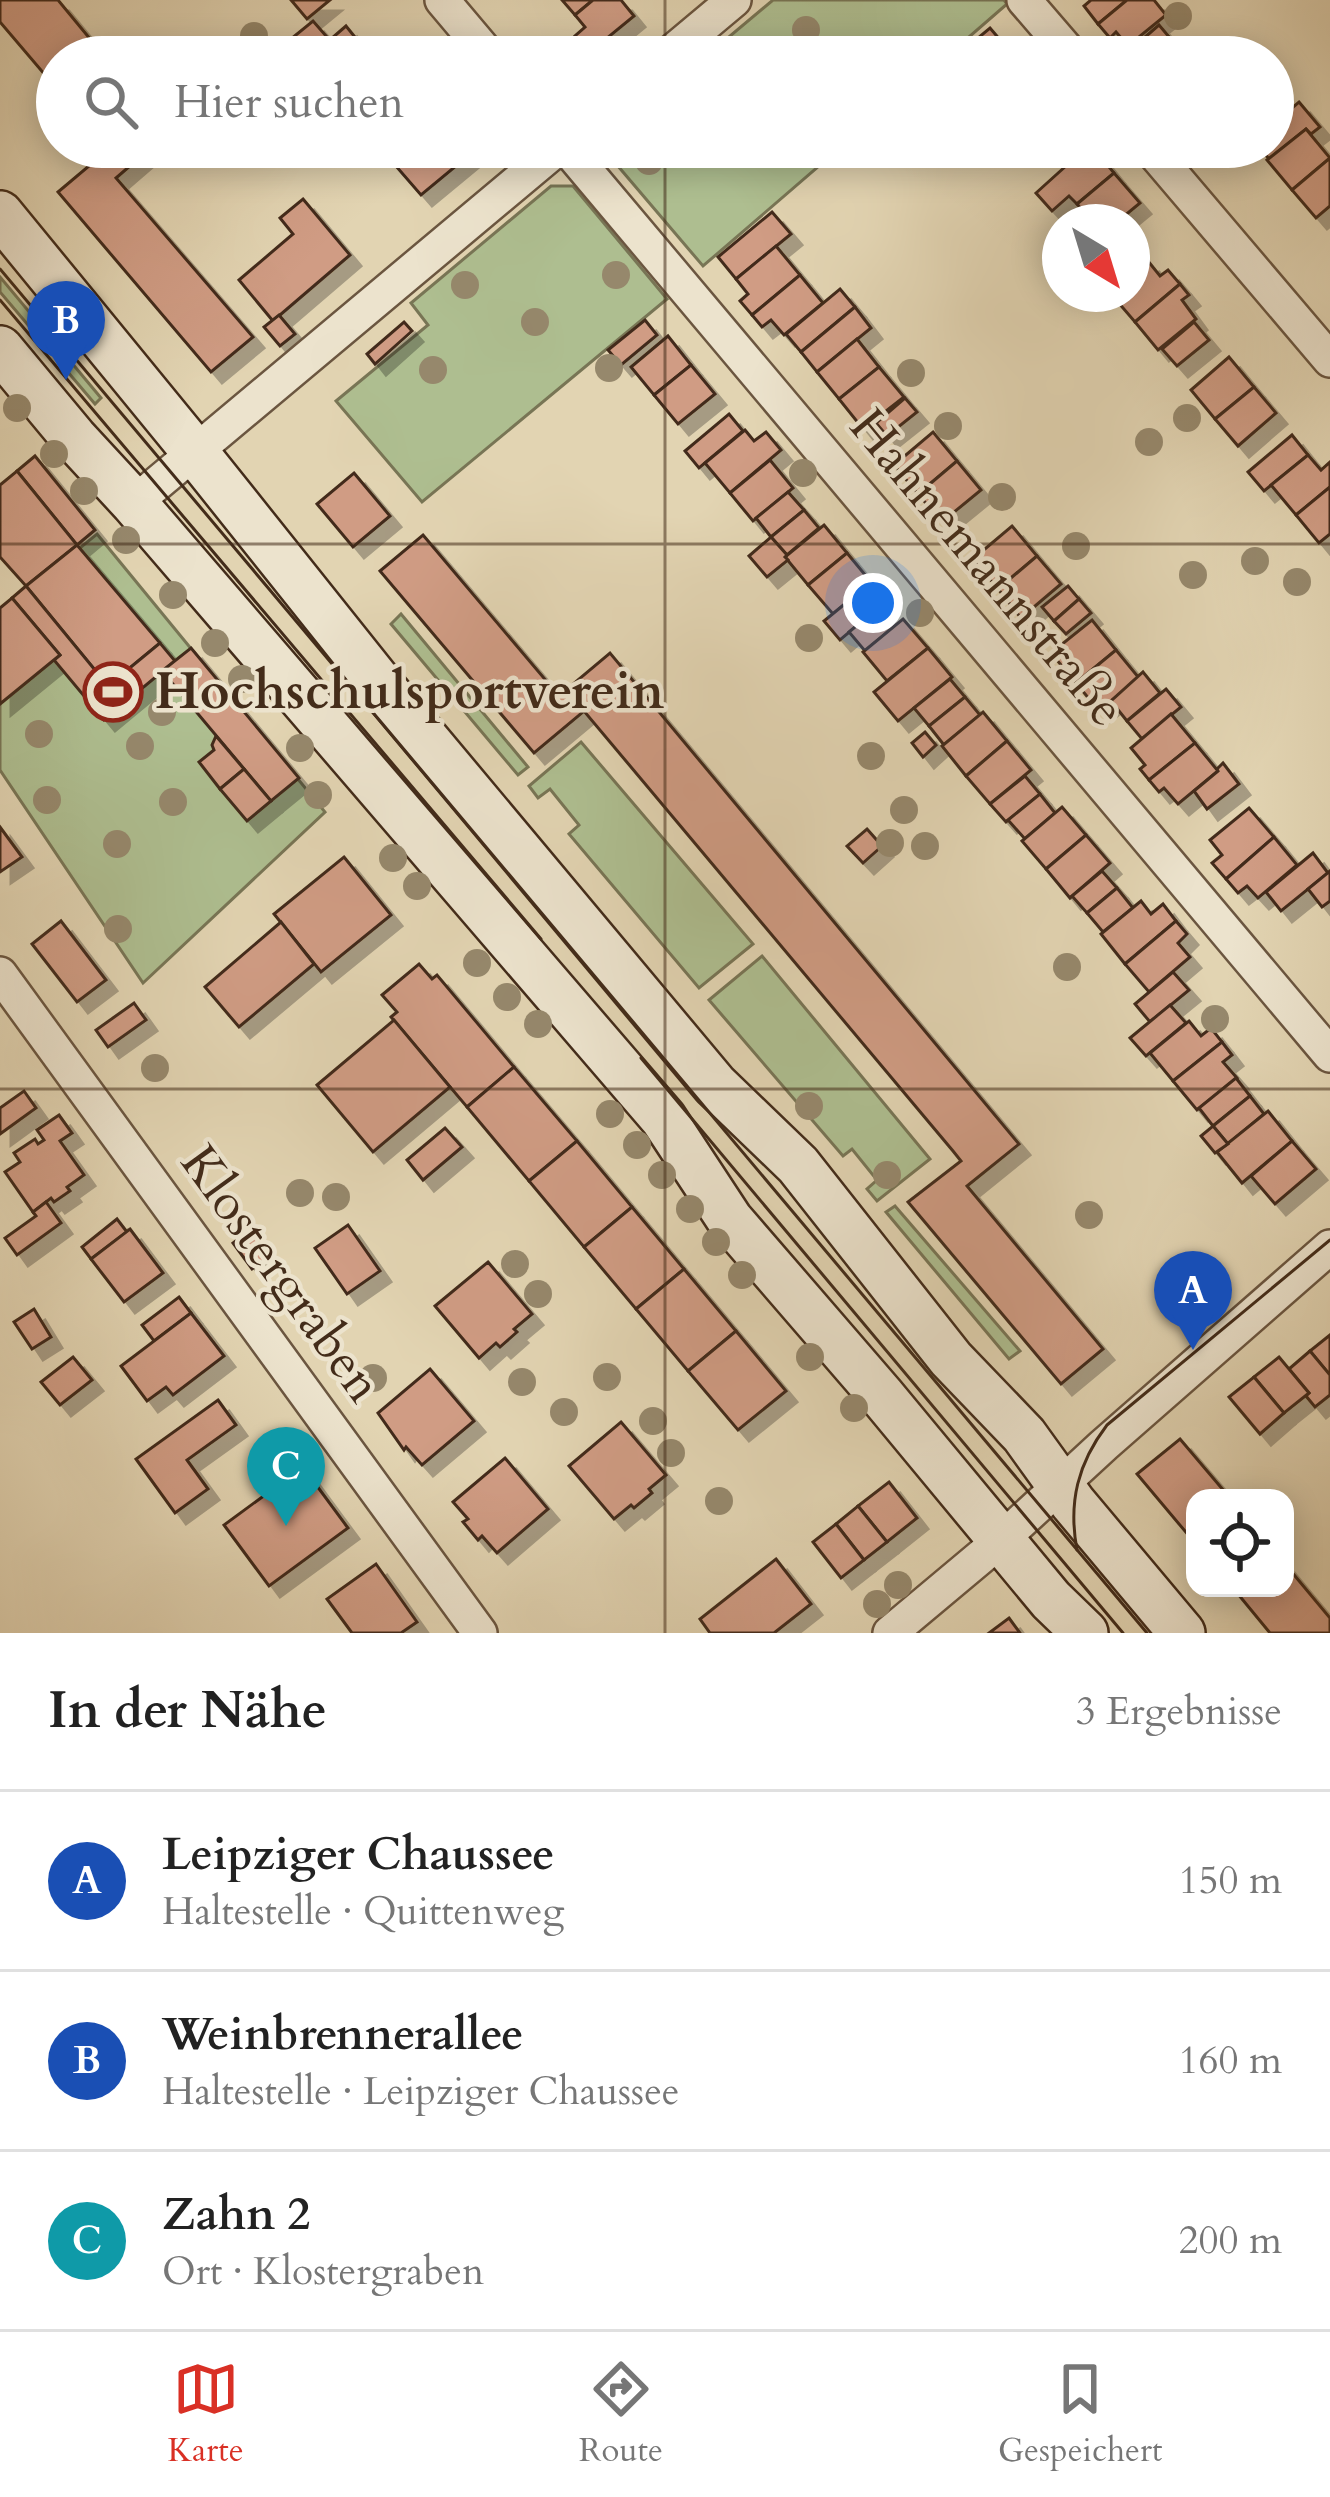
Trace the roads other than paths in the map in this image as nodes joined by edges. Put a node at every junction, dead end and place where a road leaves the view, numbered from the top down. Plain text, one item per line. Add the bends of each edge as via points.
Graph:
1 (442, 0) edge
2 (734, 0) edge
3 (1024, 0) edge
4 (472, 36) edge
5 (691, 36) edge
6 (1054, 36) edge
7 (537, 168) edge
8 (580, 168) edge
9 (1167, 168) edge
10 (0, 214) edge
11 (0, 349) edge
12 (1330, 360) edge
13 (194, 451) junction
14 (134, 503) junction
15 (0, 974) edge
16 (1330, 1055) edge
17 (1330, 1247) edge
18 (1061, 1486) junction
19 (1001, 1540) junction
20 (480, 1633) edge
21 (890, 1633) edge
22 (1085, 1633) edge
23 (1182, 1633) edge

1 - 4 street
2 - 5 street
3 - 6 street
7 - 13 street
8 - 16 street, Hahnemannstraße
9 - 12 street
10 - 13 main road
11 - 14 main road
13 - 14 street
13 - 18 main road via 388,694 716,1085 798,1165
14 - 19 main road via 662,1118 730,1220
15 - 20 street, Klostergraben
17 - 18 street
18 - 19 street
18 - 23 main road
19 - 21 street
19 - 22 main road

